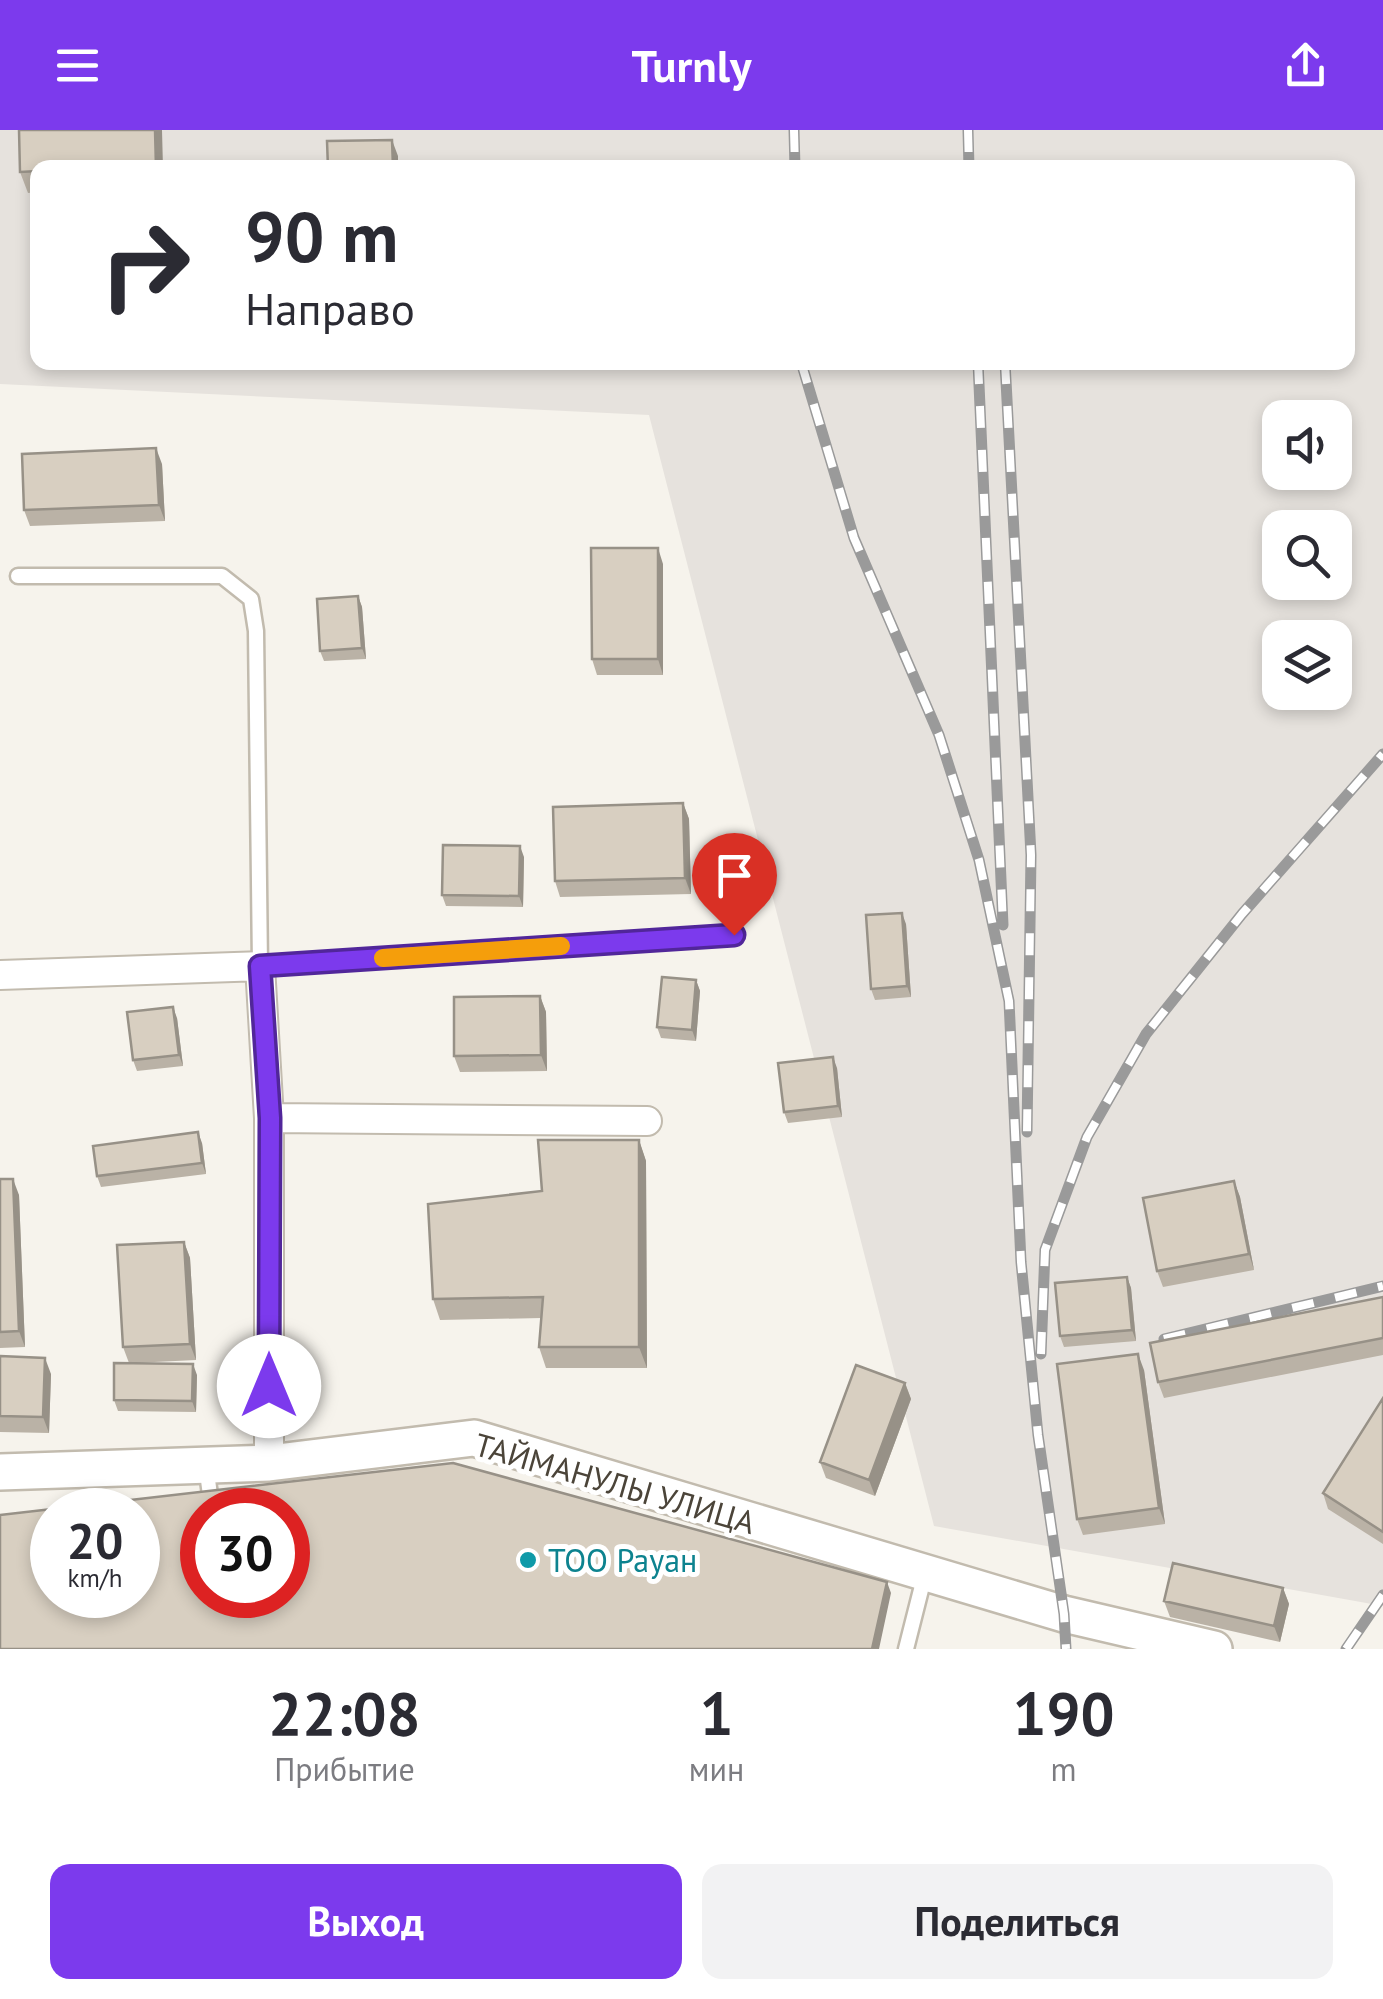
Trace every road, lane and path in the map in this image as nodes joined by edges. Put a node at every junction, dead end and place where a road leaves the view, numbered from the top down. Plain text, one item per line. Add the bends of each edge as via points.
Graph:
1 (18, 576) dead end
2 (734, 935) dead end
3 (260, 966) junction
4 (0, 975) edge
5 (270, 1118) junction
6 (647, 1122) dead end
7 (268, 1462) junction
8 (206, 1465) junction
9 (0, 1472) edge
10 (209, 1488) edge
11 (926, 1573) junction
12 (906, 1649) edge
13 (1214, 1649) edge

1 - 3 lane via 222,576 251,600
2 - 3 lane
3 - 4 street
3 - 5 street
5 - 6 street
5 - 7 street
7 - 8 street, ТАЙМАНУЛЫ УЛИЦА
7 - 11 street, ТАЙМАНУЛЫ УЛИЦА via 474,1438
8 - 9 street, ТАЙМАНУЛЫ УЛИЦА
8 - 10 lane
11 - 12 lane
11 - 13 street, ТАЙМАНУЛЫ УЛИЦА

